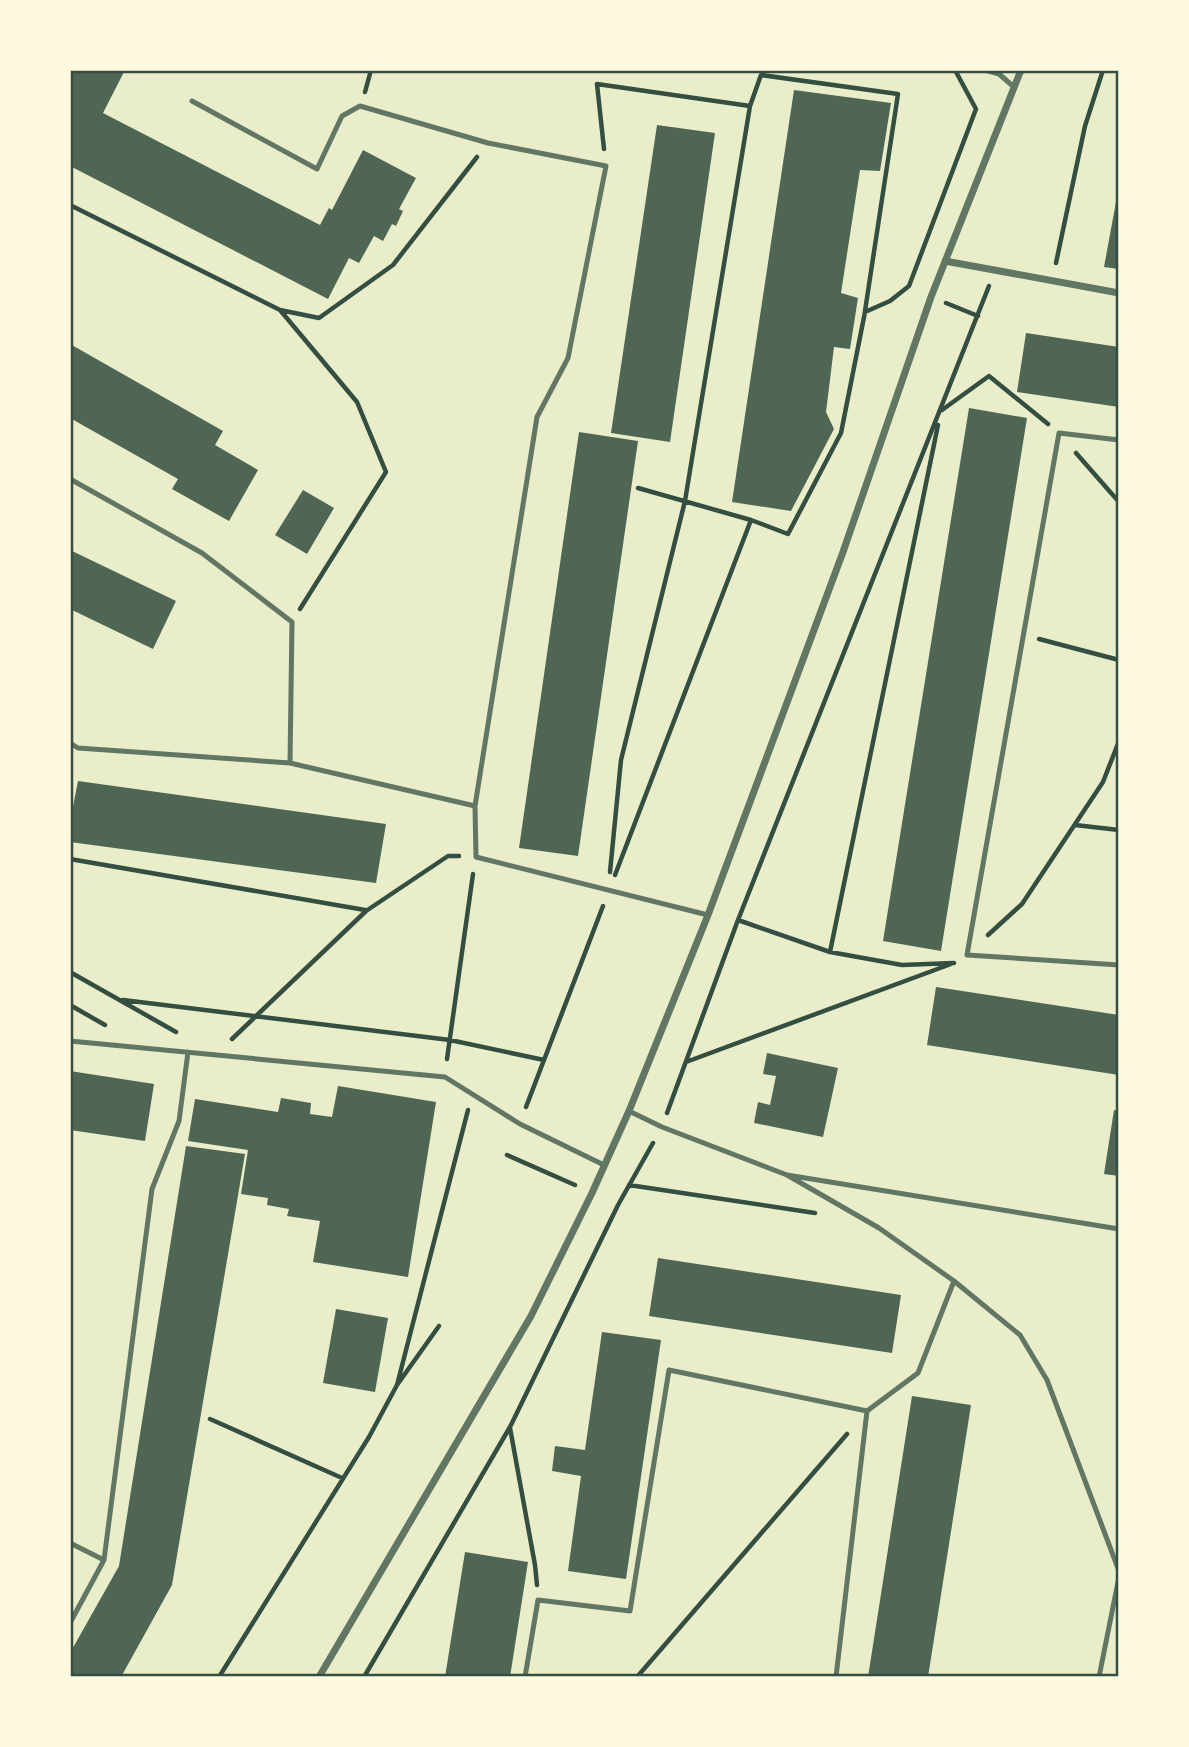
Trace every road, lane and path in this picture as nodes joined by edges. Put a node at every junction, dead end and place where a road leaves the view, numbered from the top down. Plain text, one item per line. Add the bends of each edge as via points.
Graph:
1 (955, 70) edge
2 (985, 70) edge
3 (1021, 70) edge
4 (1103, 70) edge
5 (1014, 87) junction
6 (192, 101) dead end
7 (750, 106) junction
8 (488, 143) junction
9 (606, 166) junction
10 (70, 205) edge
11 (945, 261) junction
12 (1052, 281) junction
13 (1119, 293) edge
14 (281, 310) junction
15 (865, 312) junction
16 (1059, 433) junction
17 (1119, 440) edge
18 (70, 479) edge
19 (638, 488) dead end
20 (685, 501) junction
21 (1119, 502) edge
22 (751, 520) junction
23 (292, 622) junction
24 (1023, 635) junction
25 (1119, 660) edge
26 (70, 743) edge
27 (290, 763) junction
28 (475, 806) junction
29 (1075, 825) dead end
30 (1119, 830) edge
31 (476, 857) junction
32 (70, 859) edge
33 (609, 891) junction
34 (366, 911) junction
35 (708, 915) junction
36 (830, 952) dead end
37 (955, 963) dead end
38 (1119, 965) edge
39 (70, 972) edge
40 (119, 1000) junction
41 (256, 1016) junction
42 (179, 1034) dead end
43 (450, 1040) junction
44 (70, 1041) edge
45 (188, 1052) junction
46 (215, 1055) junction
47 (544, 1060) junction
48 (685, 1063) dead end
49 (445, 1077) junction
50 (470, 1104) dead end
51 (629, 1111) junction
52 (520, 1124) junction
53 (507, 1155) dead end
54 (604, 1165) junction
55 (788, 1175) junction
56 (629, 1185) dead end
57 (592, 1193) junction
58 (618, 1205) dead end
59 (828, 1215) dead end
60 (1119, 1229) edge
61 (954, 1281) junction
62 (439, 1326) dead end
63 (397, 1385) junction
64 (867, 1411) junction
65 (210, 1419) dead end
66 (510, 1427) dead end
67 (342, 1478) junction
68 (70, 1543) edge
69 (104, 1560) junction
70 (1119, 1571) edge
71 (1119, 1577) edge
72 (538, 1600) junction
73 (70, 1623) edge
74 (219, 1677) edge
75 (319, 1677) edge
76 (525, 1677) edge
77 (637, 1677) edge
78 (836, 1677) edge
79 (1099, 1677) edge

1 - 15 path via 976,109 909,286
2 - 5 lane via 999,74
3 - 5 street
4 - 12 path
5 - 11 street
6 - 8 lane via 317,169 342,116 360,106
7 - 9 path via 597,84
7 - 15 path via 761,75 898,94
7 - 20 path
8 - 9 lane
8 - 14 path via 393,265 319,318
9 - 28 lane via 568,358 537,417
10 - 14 path
11 - 12 street
11 - 35 street
12 - 13 street
14 - 23 path via 357,402 386,472
15 - 22 path via 841,433 788,534
16 - 17 lane
16 - 21 path
16 - 24 lane
16 - 36 path via 989,376 940,411
18 - 23 lane via 202,553
19 - 20 path
20 - 22 path
20 - 33 path via 621,760
22 - 33 path
23 - 27 lane
24 - 25 path
24 - 38 lane via 967,955
26 - 27 lane via 78,748
27 - 28 lane
28 - 31 lane
29 - 30 path
31 - 33 lane
31 - 34 path via 448,856
31 - 43 path
32 - 34 path
33 - 35 lane
33 - 47 path
34 - 41 path
35 - 51 street
37 - 48 path
39 - 40 path
40 - 41 path
40 - 42 path
41 - 43 path
41 - 46 path
43 - 47 path
43 - 49 path
44 - 45 lane
45 - 46 lane
45 - 69 lane via 179,1121 152,1189
46 - 49 lane
47 - 52 path
49 - 52 lane
50 - 63 path
51 - 54 street
51 - 55 lane
52 - 54 lane
53 - 57 path
54 - 57 street
55 - 60 lane
55 - 61 lane via 879,1228
56 - 59 path
57 - 58 path
57 - 75 street via 531,1316
61 - 64 lane via 918,1373
61 - 70 lane via 1020,1335 1047,1380
62 - 63 path
63 - 67 path
64 - 72 lane via 668,1370 630,1612
64 - 77 path
64 - 78 lane
65 - 67 path
66 - 72 path via 536,1565
67 - 74 path
68 - 69 lane
69 - 73 lane
71 - 79 lane
72 - 76 lane

